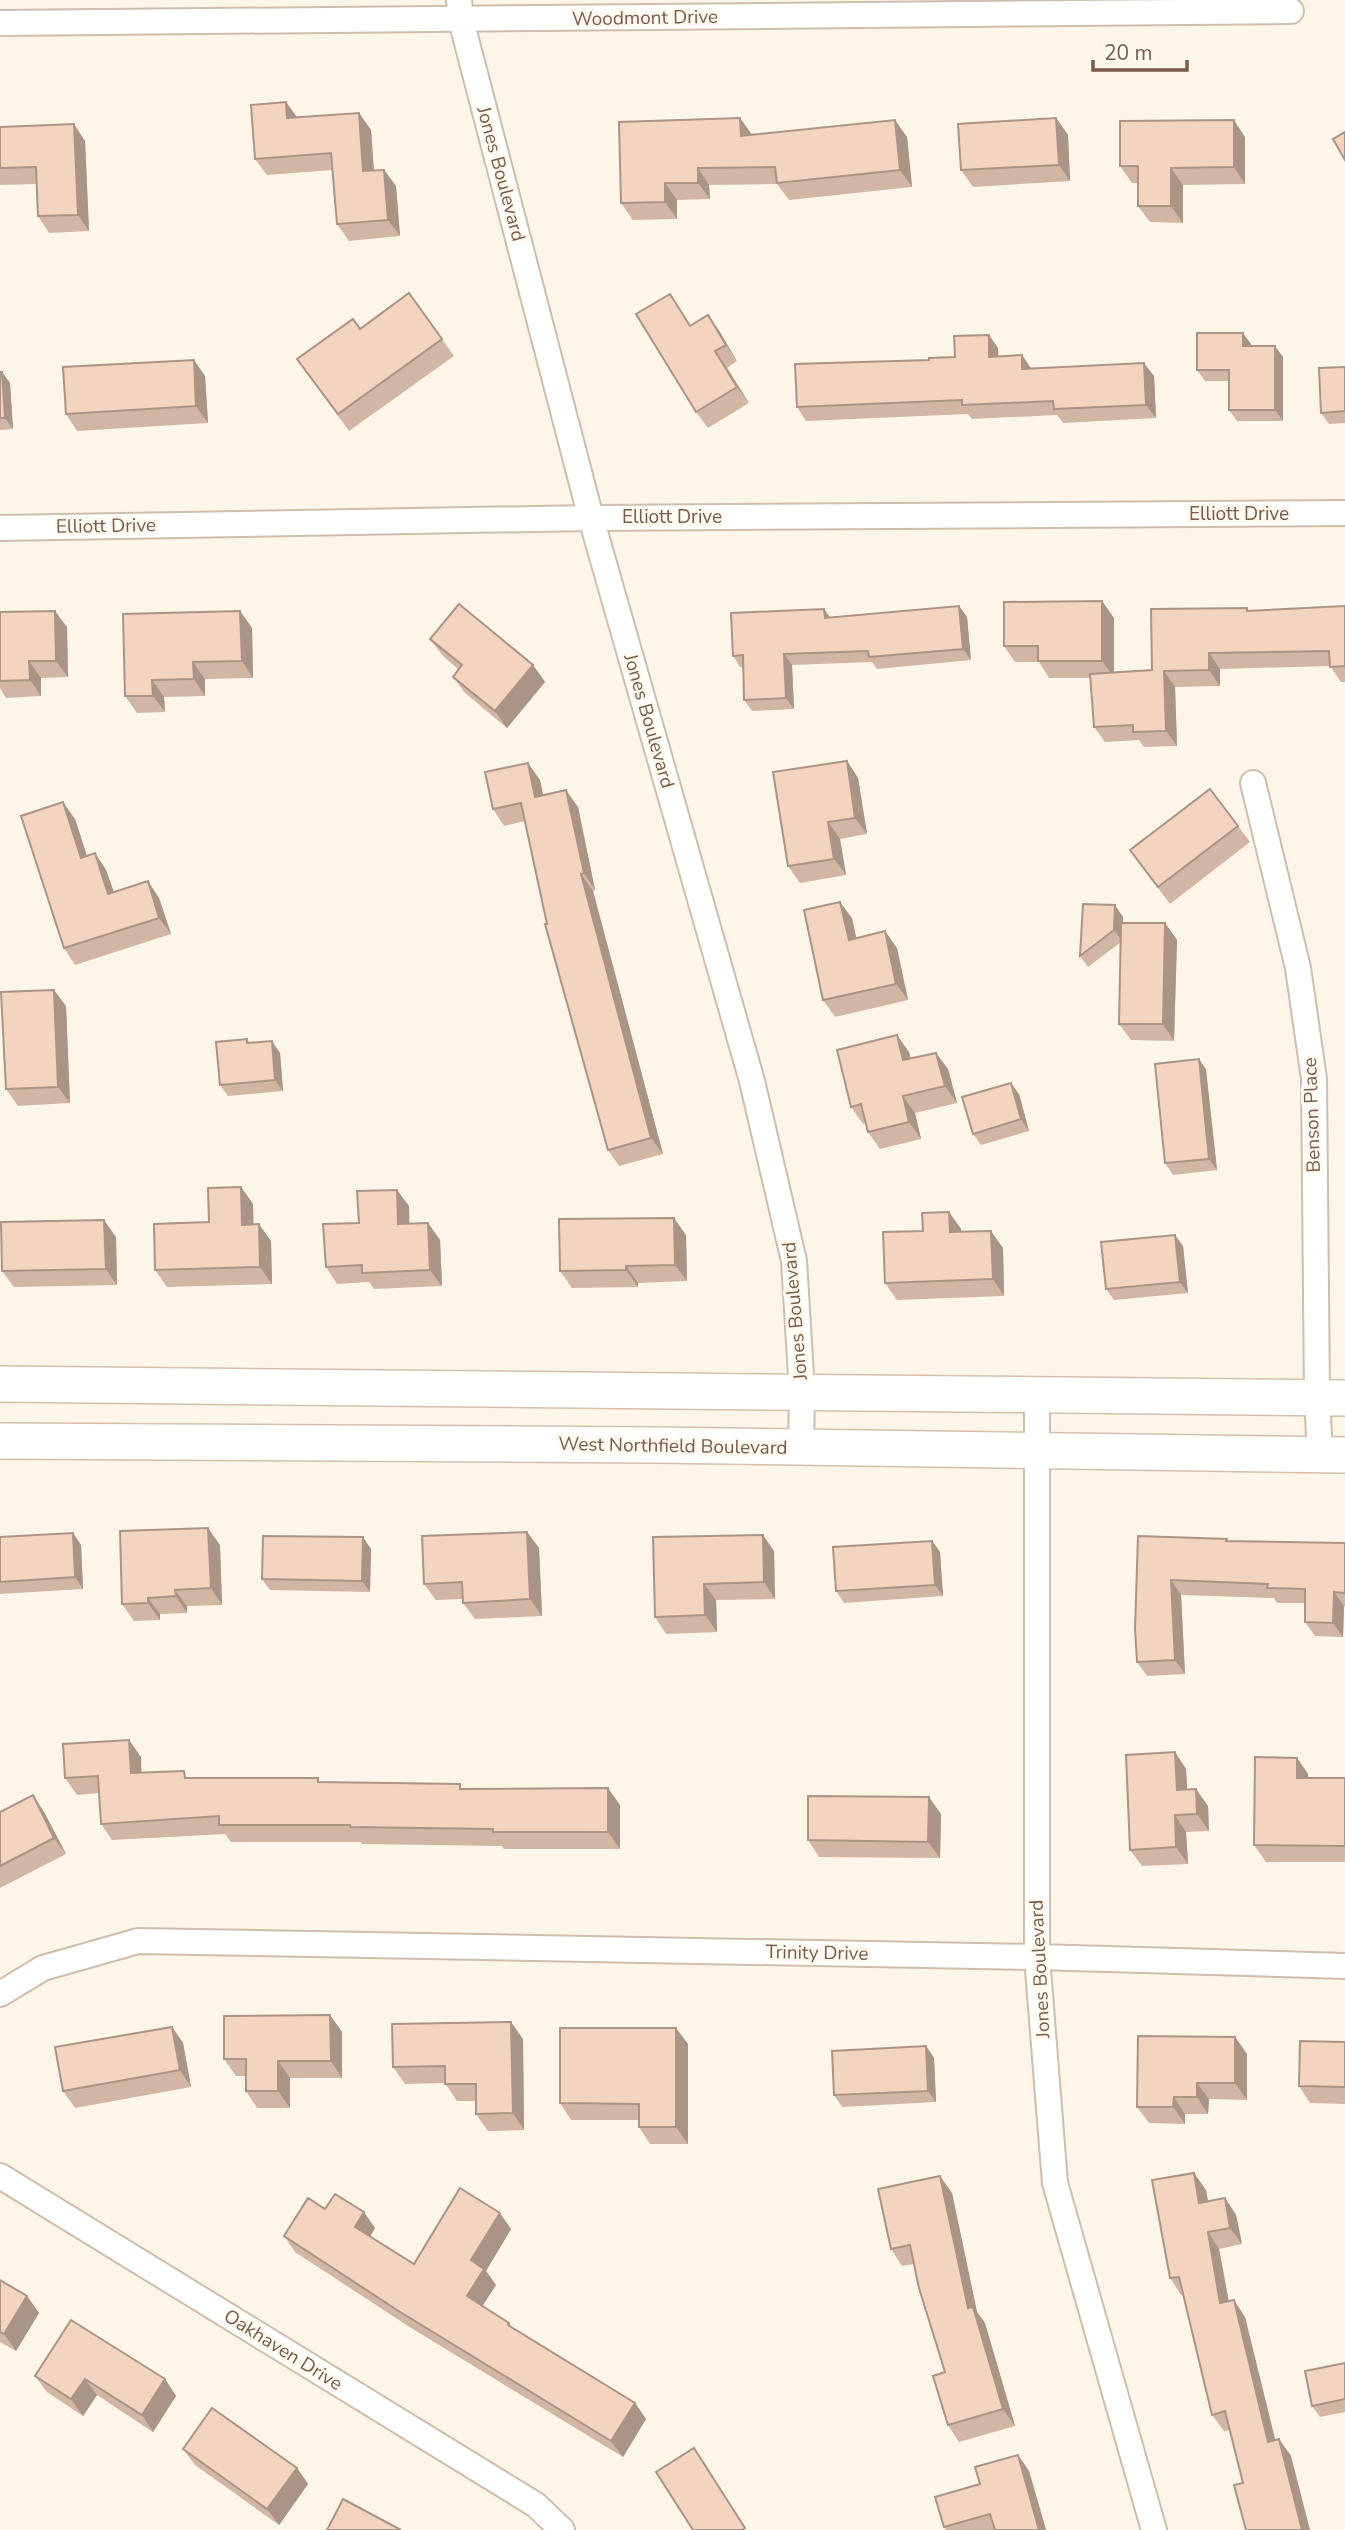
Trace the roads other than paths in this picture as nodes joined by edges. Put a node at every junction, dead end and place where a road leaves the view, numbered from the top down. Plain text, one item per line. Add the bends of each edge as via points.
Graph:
1 (460, 10) edge
2 (1291, 11) dead end
3 (0, 23) edge
4 (1345, 513) edge
5 (591, 518) junction
6 (0, 528) edge
7 (1253, 783) dead end
8 (0, 1384) edge
9 (802, 1392) junction
10 (1037, 1394) junction
11 (1331, 1398) edge
12 (0, 1441) edge
13 (801, 1448) junction
14 (1035, 1450) junction
15 (1333, 1454) edge
16 (1037, 1957) junction
17 (1345, 1966) edge
18 (0, 1994) edge
19 (0, 2176) edge
20 (562, 2530) edge
21 (1154, 2530) edge

1 - 2 street, Woodmont Drive
1 - 3 street, Woodmont Drive
1 - 5 street, Jones Boulevard
4 - 5 street, Elliott Drive
5 - 6 street, Elliott Drive
5 - 9 street, Jones Boulevard via 752,1081 794,1261
7 - 11 street, Benson Place via 1298,968 1314,1079
8 - 9 main road
9 - 10 main road
9 - 13 street, Jones Boulevard
10 - 11 main road
10 - 14 street, Jones Boulevard
11 - 15 street, Benson Place
12 - 13 main road, West Northfield Boulevard
13 - 14 main road, West Northfield Boulevard
14 - 15 main road, West Northfield Boulevard
14 - 16 street, Jones Boulevard
16 - 17 street, Trinity Drive
16 - 18 street, Trinity Drive via 138,1941 43,1968
16 - 21 street, Jones Boulevard via 1055,2183
19 - 20 street, Oakhaven Drive via 536,2505

